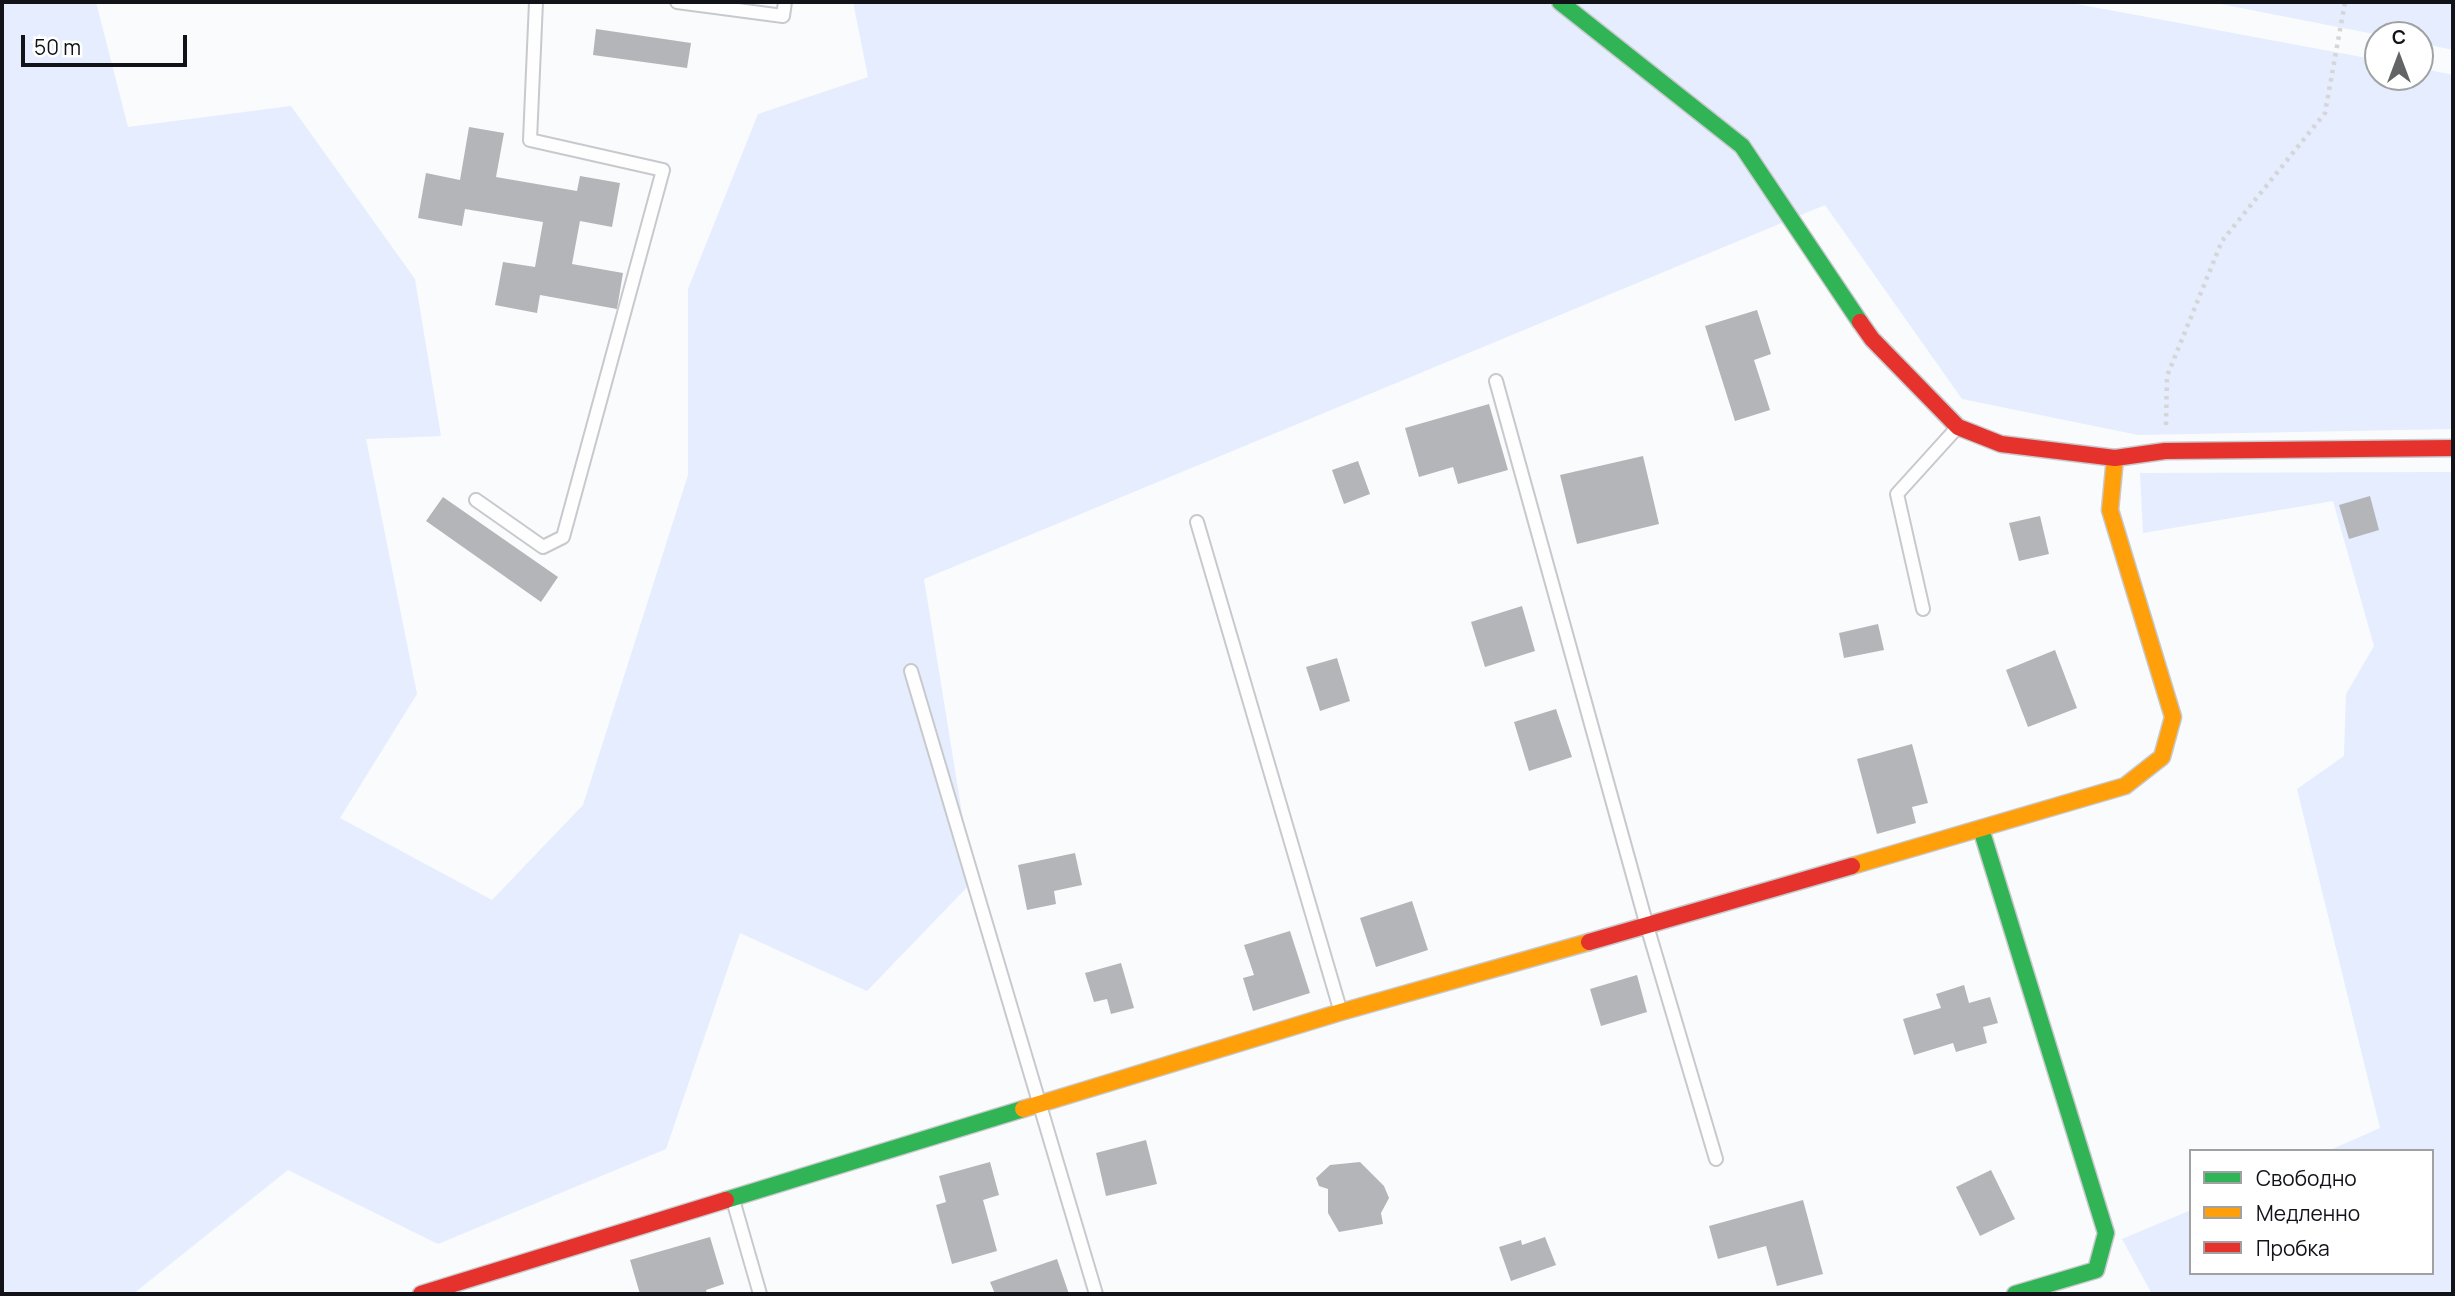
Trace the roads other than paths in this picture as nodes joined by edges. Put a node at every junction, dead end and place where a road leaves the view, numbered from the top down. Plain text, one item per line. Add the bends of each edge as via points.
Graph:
1 (536, 2) edge
2 (677, 2) edge
3 (785, 2) edge
4 (1560, 2) edge
5 (1496, 381) dead end
6 (1958, 427) junction
7 (2453, 448) edge
8 (2115, 458) junction
9 (476, 500) dead end
10 (1197, 522) dead end
11 (1923, 609) dead end
12 (911, 671) dead end
13 (1981, 829) junction
14 (1647, 926) junction
15 (1341, 1012) junction
16 (1039, 1106) junction
17 (1716, 1160) dead end
18 (733, 1199) junction
19 (421, 1294) edge
20 (760, 1294) edge
21 (1096, 1294) edge
22 (2015, 1294) edge

1 - 9 lane via 530,141 663,170 563,537 543,547
2 - 3 lane via 783,16
4 - 6 street via 1742,146 1872,339
5 - 14 lane
6 - 8 street via 2001,444
6 - 11 lane via 1896,494
7 - 8 street via 2165,451
8 - 13 street via 2110,510 2173,717 2162,757 2125,786
10 - 15 lane
12 - 16 lane
13 - 14 street
13 - 22 street via 2106,1233 2096,1270
14 - 15 street
14 - 17 lane
15 - 16 street
16 - 18 street
16 - 21 lane
18 - 19 street via 478,1281
18 - 20 lane

